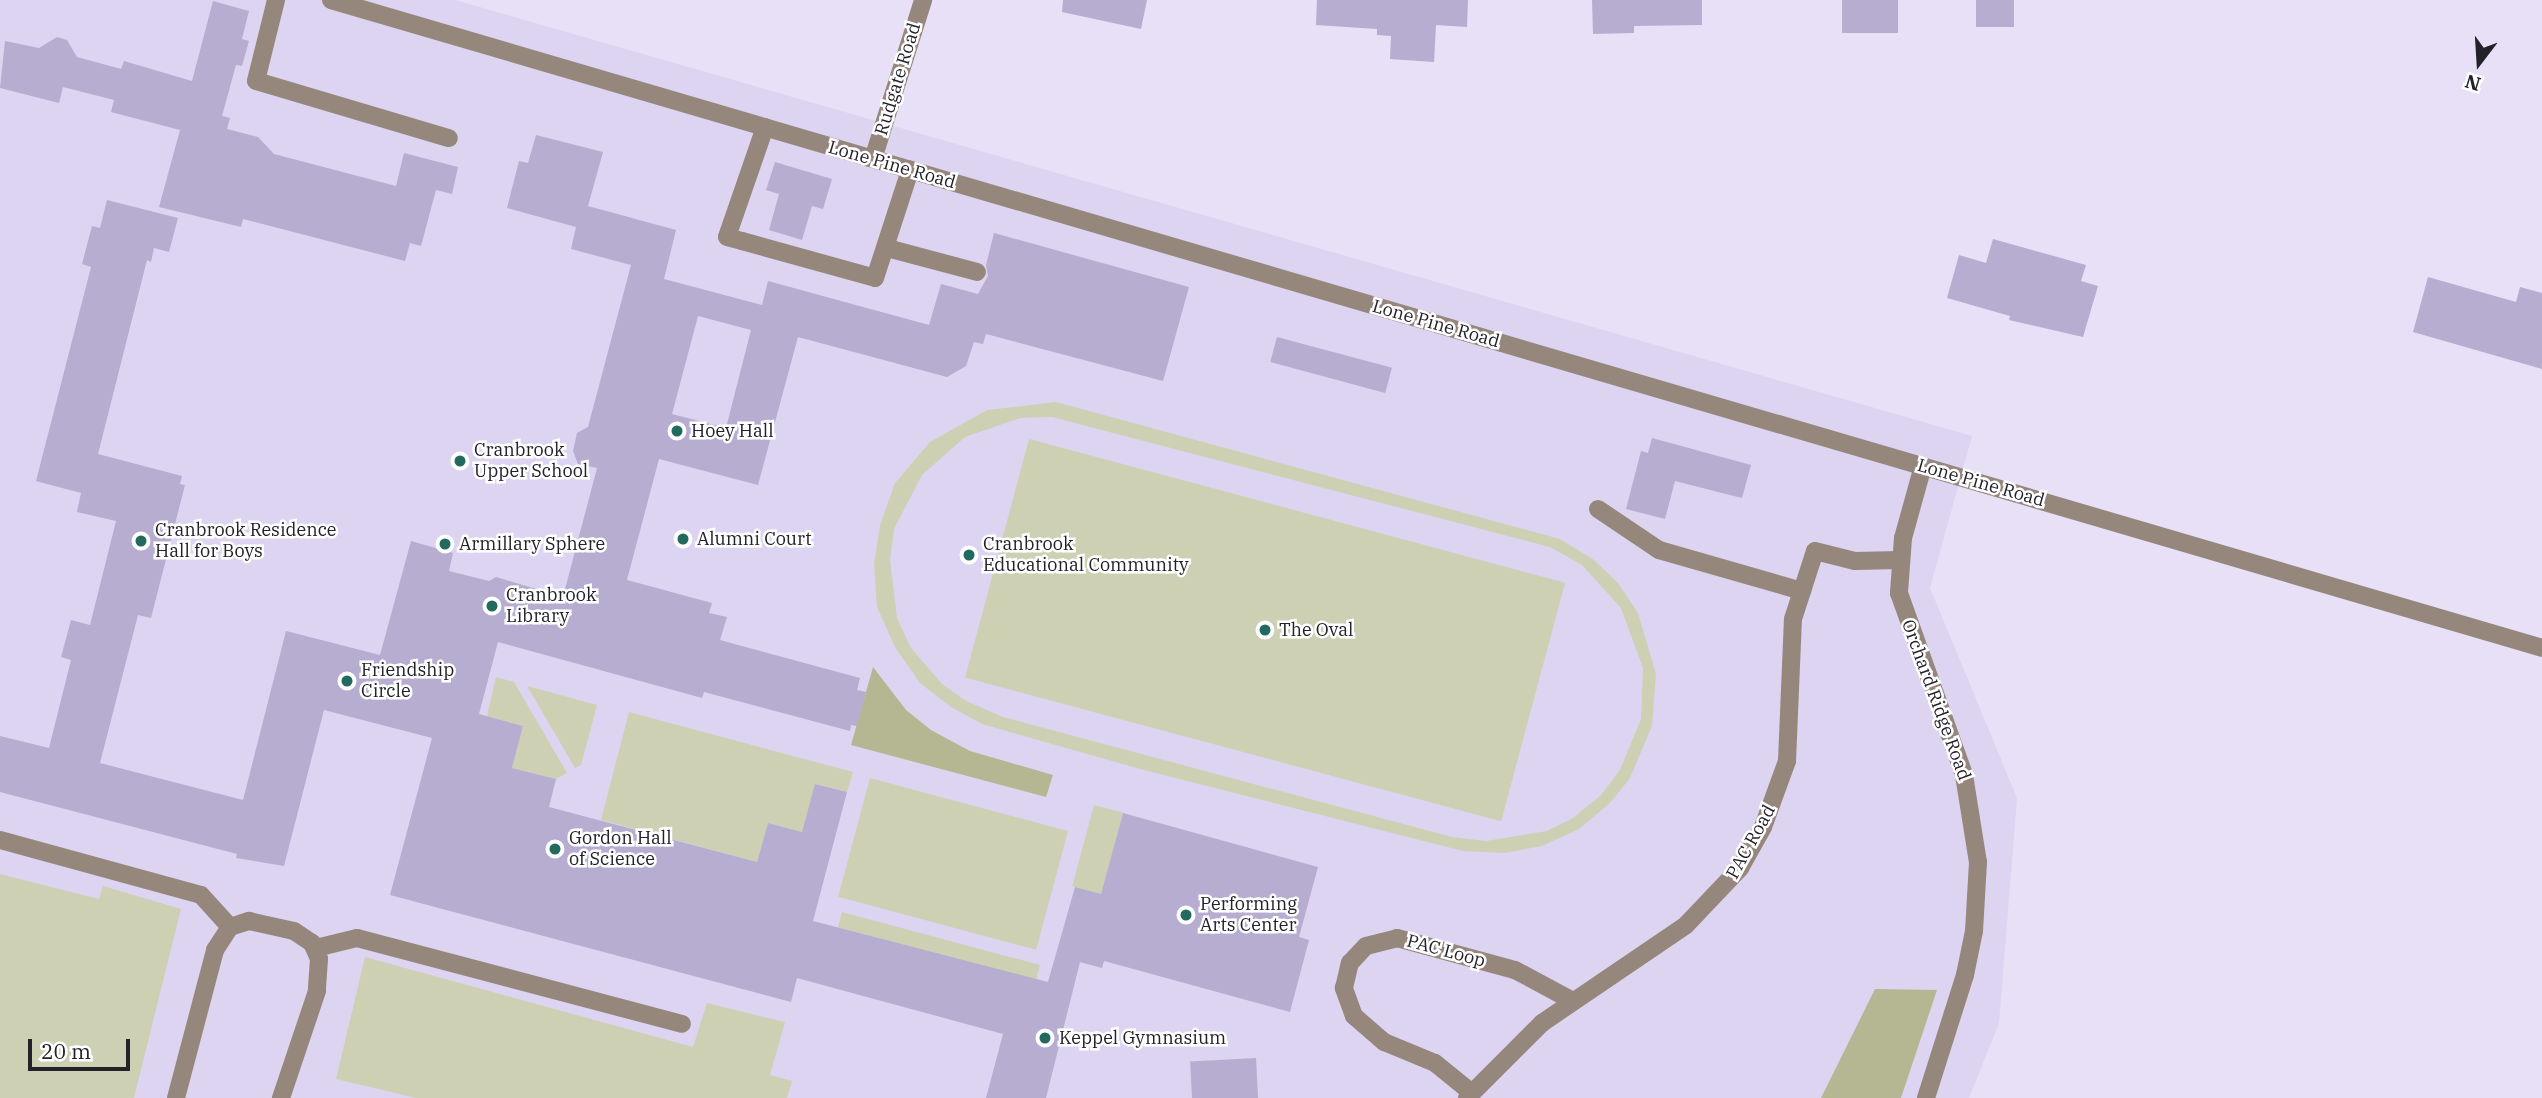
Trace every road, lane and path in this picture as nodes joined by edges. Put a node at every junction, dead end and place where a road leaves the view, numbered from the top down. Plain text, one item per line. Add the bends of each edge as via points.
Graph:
1 (276, 0) edge
2 (331, 0) edge
3 (923, 0) edge
4 (765, 127) junction
5 (449, 138) dead end
6 (873, 159) junction
7 (910, 170) junction
8 (887, 248) junction
9 (977, 272) dead end
10 (1923, 466) junction
11 (1598, 509) dead end
12 (1899, 560) junction
13 (1802, 591) junction
14 (2542, 649) edge
15 (0, 840) edge
16 (230, 927) junction
17 (316, 948) junction
18 (1571, 1000) junction
19 (682, 1024) dead end
20 (1469, 1095) edge
21 (176, 1098) edge
22 (281, 1098) edge
23 (1926, 1098) edge

1 - 5 street via 256,81
2 - 4 street, Lone Pine Road
3 - 6 street, Rudgate Road
4 - 6 street, Lone Pine Road
4 - 8 street via 727,237 875,278
6 - 7 street, Lone Pine Road
7 - 8 street
7 - 10 street, Lone Pine Road
8 - 9 street
10 - 12 street, Orchard Ridge Road
10 - 14 street, Lone Pine Road
11 - 13 street via 1659,550
12 - 13 street, PAC Road via 1855,561 1815,551
12 - 23 street, Orchard Ridge Road via 1905,618 1964,775 1978,862 1974,931 1965,975
13 - 18 street, PAC Road via 1793,619 1787,761 1768,817 1740,869 1686,925 1630,966
15 - 16 street via 201,895
16 - 17 street via 249,921 281,926
16 - 21 street via 211,964
17 - 19 street via 357,938
17 - 22 street via 317,991
18 - 20 street, PAC Road
18 - 20 street, PAC Loop via 1515,970 1397,938 1366,946 1350,963 1343,988 1354,1016 1384,1042 1434,1063

